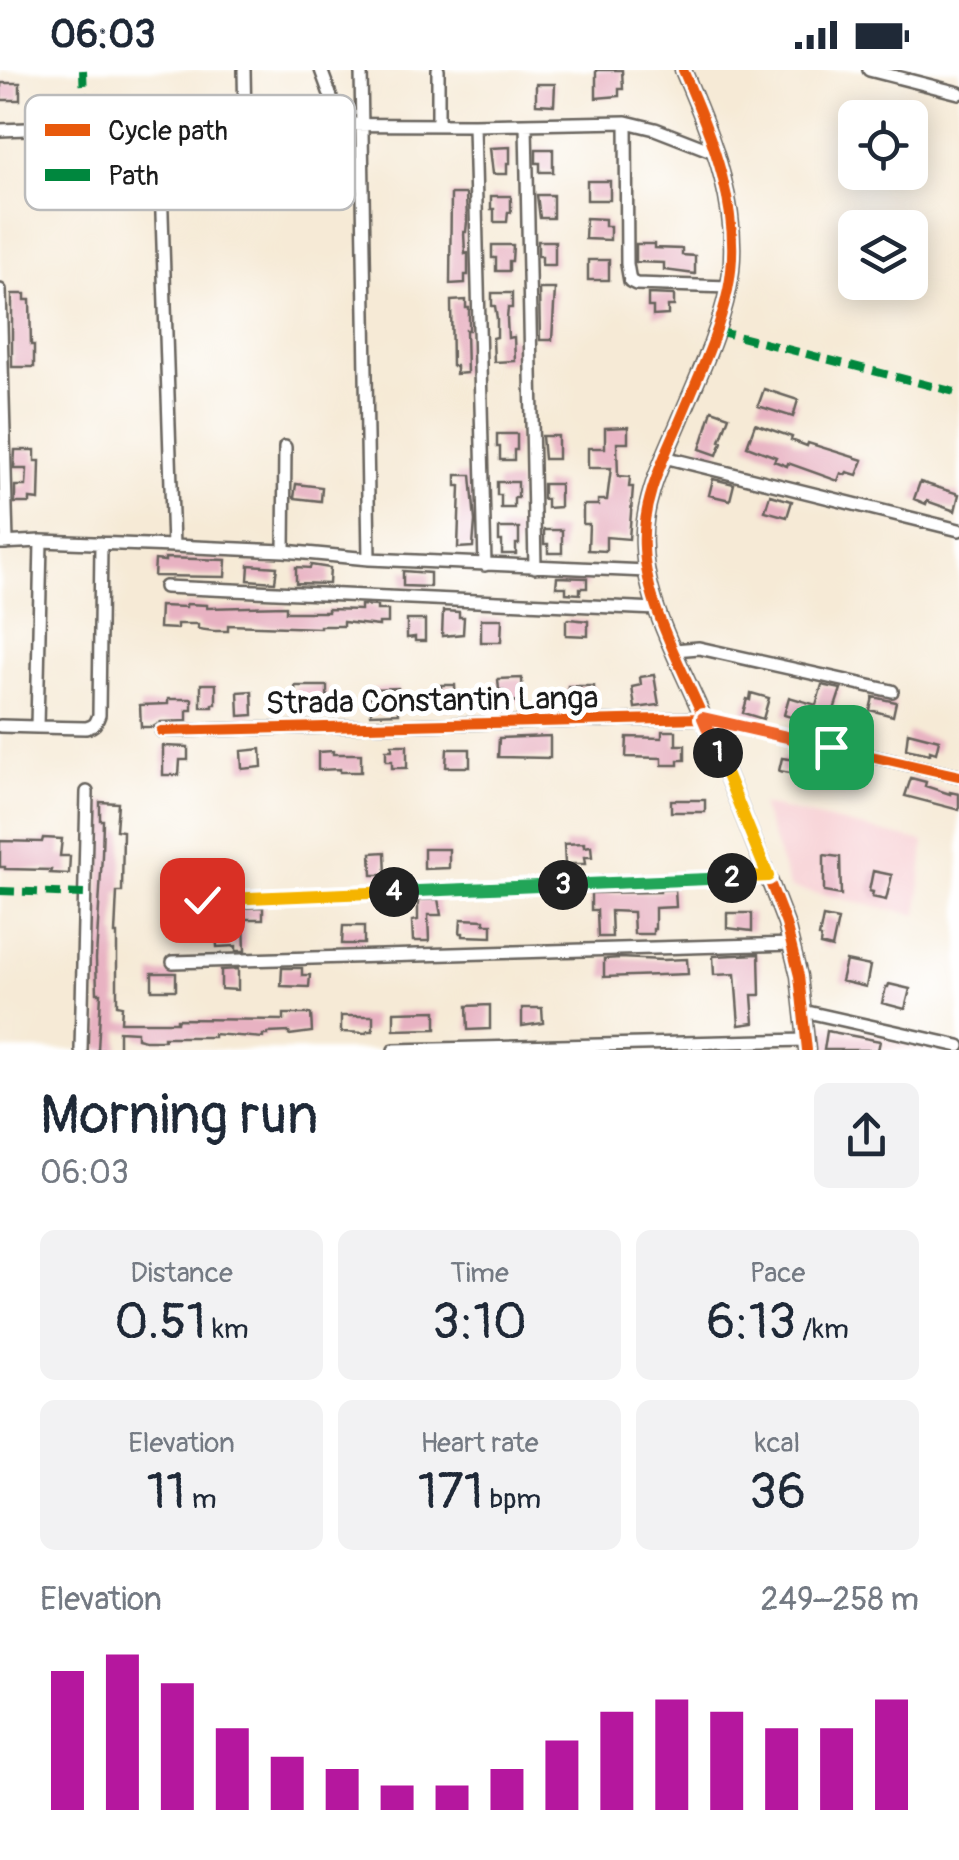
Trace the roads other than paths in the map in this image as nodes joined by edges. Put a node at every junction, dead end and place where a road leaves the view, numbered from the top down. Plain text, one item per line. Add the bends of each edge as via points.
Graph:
1 (244, 70) edge
2 (321, 70) edge
3 (360, 70) edge
4 (438, 70) edge
5 (683, 70) edge
6 (869, 70) edge
7 (959, 93) edge
8 (244, 95) edge
9 (330, 95) edge
10 (626, 122) junction
11 (355, 125) edge
12 (362, 125) junction
13 (438, 125) junction
14 (526, 125) junction
15 (474, 126) junction
16 (25, 129) edge
17 (0, 130) edge
18 (717, 154) junction
19 (162, 210) edge
20 (729, 288) junction
21 (0, 290) edge
22 (285, 447) dead end
23 (664, 458) junction
24 (959, 530) edge
25 (41, 541) junction
26 (3, 543) edge
27 (101, 543) junction
28 (173, 546) junction
29 (284, 551) junction
30 (369, 559) junction
31 (485, 565) junction
32 (535, 567) junction
33 (647, 571) junction
34 (165, 587) dead end
35 (658, 609) junction
36 (674, 650) junction
37 (892, 691) dead end
38 (703, 718) junction
39 (0, 726) edge
40 (37, 727) junction
41 (161, 731) dead end
42 (959, 776) edge
43 (87, 792) dead end
44 (768, 876) junction
45 (202, 900) dead end
46 (792, 944) junction
47 (173, 962) dead end
48 (803, 1011) junction
49 (806, 1045) edge
50 (959, 1046) edge
51 (82, 1050) edge
52 (394, 1050) edge

1 - 8 street
2 - 9 street
3 - 12 street
4 - 13 street
5 - 18 main road
6 - 7 street
10 - 14 street
10 - 18 street
10 - 20 street via 630,281
11 - 12 street
12 - 13 street
12 - 30 street
13 - 15 street
14 - 15 street
14 - 32 street
15 - 31 street
16 - 17 street
18 - 20 main road via 730,220
19 - 28 street
20 - 23 main road
21 - 26 street
22 - 29 street
23 - 24 street
23 - 33 main road via 644,524
25 - 26 street
25 - 27 street
25 - 40 street
27 - 28 street
27 - 40 street via 96,723
28 - 29 street
29 - 30 street
30 - 31 street
31 - 32 street
32 - 33 street
33 - 35 main road
34 - 35 street
35 - 36 main road
36 - 37 street via 698,648
36 - 38 main road
38 - 41 street, Strada Constantin Langa
38 - 42 street, Strada Constantin Langa
38 - 44 main road
39 - 40 street
43 - 51 street
44 - 45 street
44 - 46 main road
46 - 47 street
46 - 48 main road
48 - 49 main road
48 - 50 street
49 - 52 street

